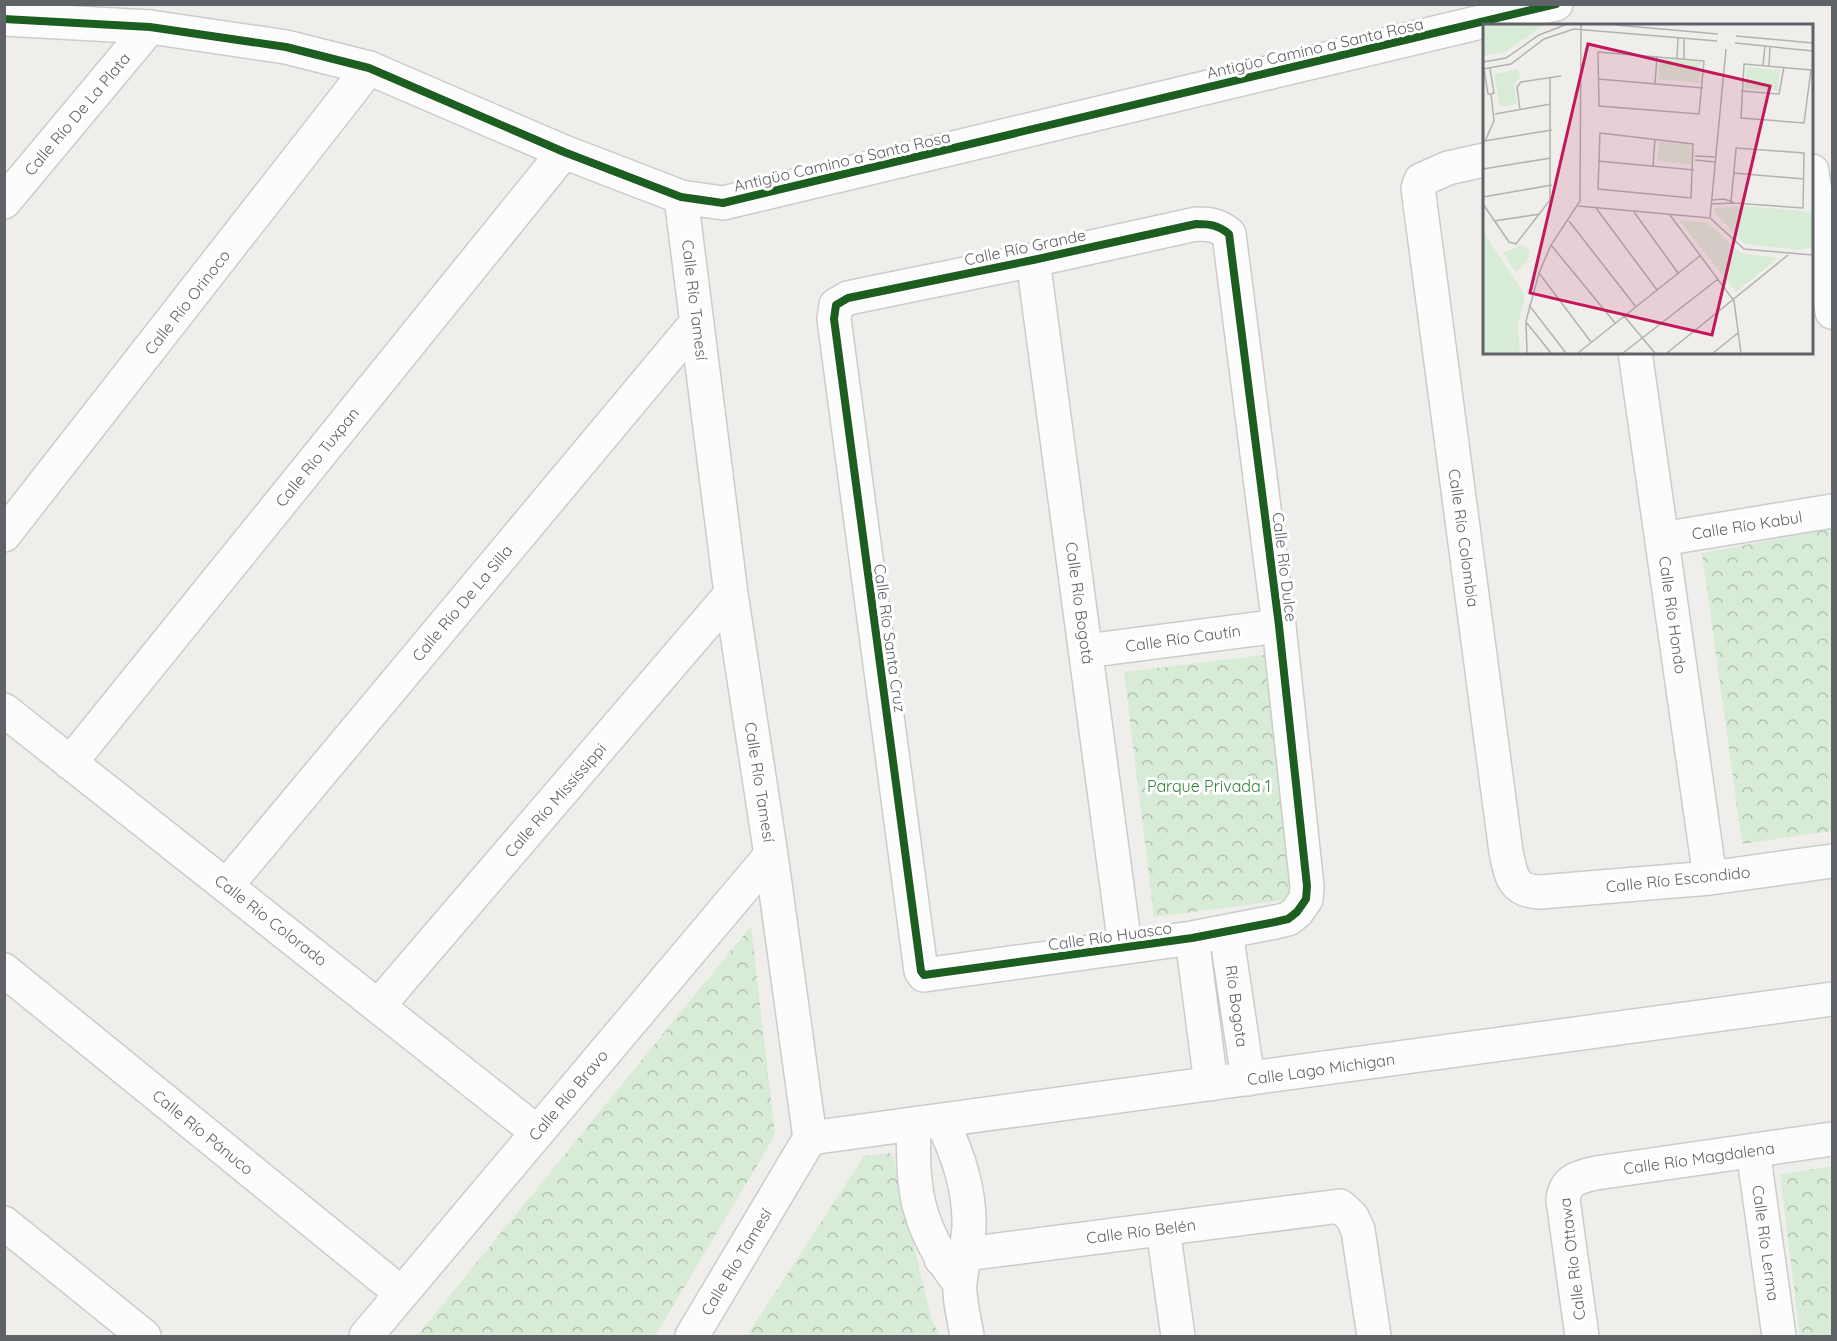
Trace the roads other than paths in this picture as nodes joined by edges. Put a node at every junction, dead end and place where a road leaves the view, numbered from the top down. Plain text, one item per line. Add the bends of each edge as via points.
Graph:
1 (1556, 4) edge
2 (4, 20) edge
3 (150, 27) junction
4 (369, 68) junction
5 (564, 152) junction
6 (1483, 160) edge
7 (1813, 178) edge
8 (681, 197) junction
9 (4, 202) edge
10 (1220, 227) joint
11 (1034, 260) junction
12 (836, 305) joint
13 (1833, 312) edge
14 (697, 322) junction
15 (1635, 354) edge
16 (1833, 511) edge
17 (4, 535) edge
18 (1662, 539) junction
19 (731, 594) junction
20 (1279, 626) junction
21 (1086, 651) junction
22 (4, 710) edge
23 (70, 763) junction
24 (771, 855) junction
25 (1833, 861) edge
26 (1710, 878) junction
27 (227, 885) junction
28 (1524, 890) joint
29 (1297, 912) joint
30 (1226, 932) junction
31 (1192, 938) junction
32 (1125, 946) junction
33 (4, 970) edge
34 (924, 975) joint
35 (1833, 999) edge
36 (379, 1005) junction
37 (1248, 1079) junction
38 (1211, 1084) junction
39 (928, 1122) junction
40 (537, 1132) junction
41 (810, 1138) junction
42 (1833, 1139) edge
43 (1753, 1150) junction
44 (1568, 1183) joint
45 (4, 1223) edge
46 (1163, 1229) junction
47 (956, 1265) junction
48 (401, 1293) junction
49 (144, 1336) edge
50 (366, 1336) edge
51 (692, 1336) edge
52 (967, 1336) edge
53 (1178, 1336) edge
54 (1374, 1336) edge
55 (1582, 1336) edge
56 (1779, 1336) edge

1 - 8 street, Antigüo Camino a Santa Rosa via 723,203
2 - 3 street, Antigüo Camino a Santa Rosa
3 - 4 street, Antigüo Camino a Santa Rosa via 286,47
3 - 9 street, Calle Río De La Plata
4 - 5 street, Antigüo Camino a Santa Rosa
4 - 17 street, Calle Río Orinoco
5 - 8 street, Antigüo Camino a Santa Rosa
5 - 23 street, Calle Río Tuxpan
6 - 28 street, Calle Río Colombia via 1448,168 1421,180 1418,188 1506,852 1512,877
7 - 13 street
8 - 14 street, Calle Río Tamesí
10 - 11 street, Calle Río Grande via 1196,224
10 - 20 street, Calle Río Dulce via 1229,234
11 - 12 street, Calle Río Grande via 848,298
11 - 21 street, Calle Río Bogotá
12 - 34 street, Calle Río Santa Cruz via 836,331
14 - 19 street, Calle Río Tamesí
14 - 27 street, Calle Río De La Silla
15 - 18 street, Calle Río Hondo
16 - 18 street, Calle Río Kabul
18 - 26 street, Calle Río Hondo
19 - 24 street, Calle Río Tamesí
19 - 36 street, Calle Río Mississippi
20 - 21 street, Calle Río Cautín
20 - 29 street, Calle Río Dulce via 1307,886 1306,899
21 - 32 street, Calle Río Bogotá
22 - 23 street, Calle Río Colorado
23 - 27 street, Calle Río Colorado
24 - 40 street, Calle Río Bravo
24 - 41 street, Calle Río Tamesí
25 - 26 street, Calle Río Escondido
26 - 28 street, Calle Río Escondido via 1540,892
27 - 36 street, Calle Río Colorado
29 - 30 street, Calle Río Huasco via 1288,919
30 - 31 street, Calle Río Huasco
30 - 37 street, Río Bogota
31 - 32 street, Calle Río Huasco
31 - 38 street
32 - 34 street, Calle Río Huasco
33 - 48 street, Calle Río Pánuco
35 - 37 street, Calle Lago Michigan
36 - 40 street, Calle Río Colorado
37 - 38 street, Calle Lago Michigan
38 - 39 street, Calle Lago Michigan
39 - 41 street, Calle Lago Michigan
39 - 47 street via 963,1173 969,1227
39 - 47 street via 912,1162 916,1196 926,1228
40 - 48 street, Calle Río Bravo
41 - 51 street, Calle Río Tamesí
42 - 43 street, Calle Río Magdalena
43 - 44 street, Calle Río Magdalena via 1596,1173
43 - 56 street, Calle Río Lerma
44 - 55 street, Calle Río Ottawa via 1563,1200
45 - 49 street
46 - 47 street, Calle Río Belén
46 - 53 street
46 - 54 street, Calle Río Belén via 1340,1206 1358,1230
47 - 52 street
48 - 50 street, Calle Río Bravo

